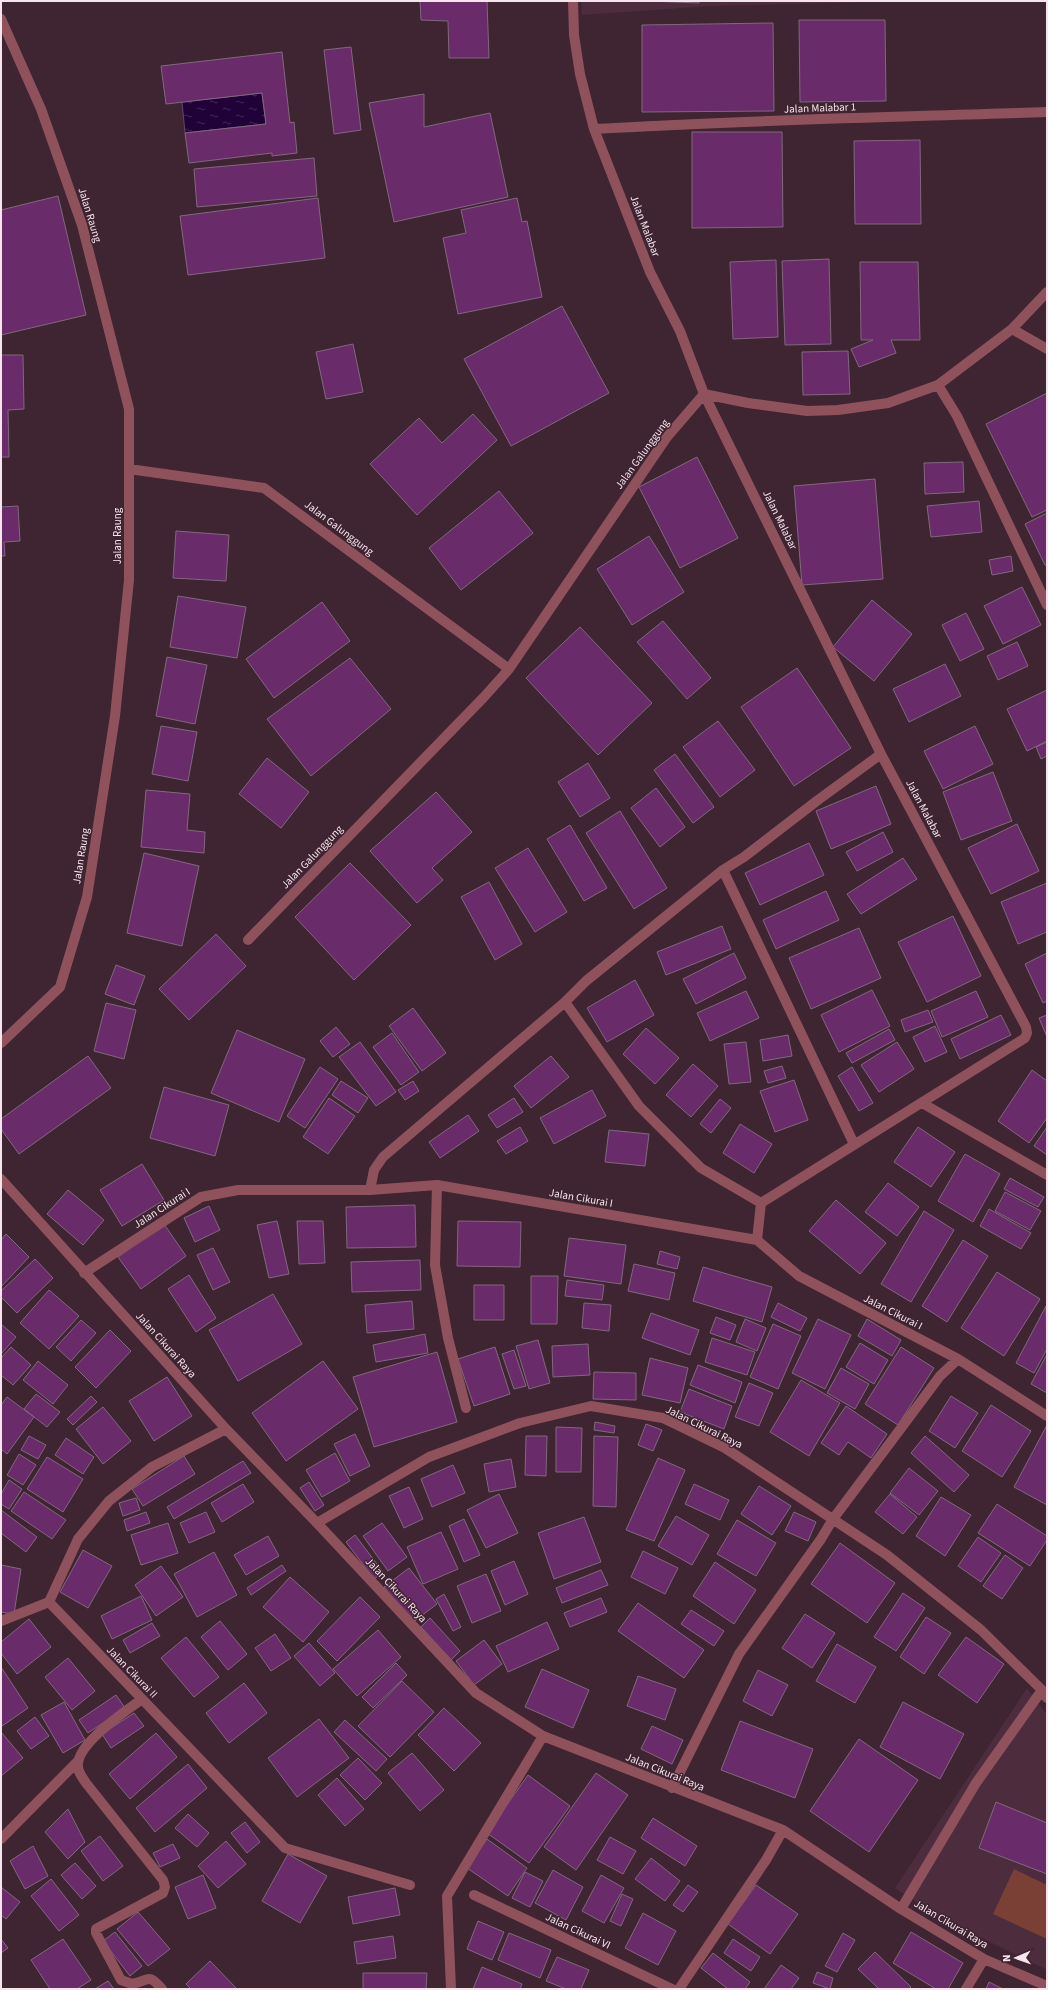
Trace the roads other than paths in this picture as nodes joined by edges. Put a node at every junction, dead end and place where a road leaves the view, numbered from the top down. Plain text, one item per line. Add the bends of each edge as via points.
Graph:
1 (573, 1) edge
2 (1, 19) edge
3 (1047, 112) edge
4 (594, 129) junction
5 (1047, 292) edge
6 (1012, 329) junction
7 (1047, 349) edge
8 (938, 385) junction
9 (704, 394) junction
10 (129, 469) junction
11 (1047, 605) edge
12 (509, 669) junction
13 (881, 754) junction
14 (723, 870) junction
15 (248, 940) dead end
16 (565, 1002) junction
17 (1, 1043) edge
18 (922, 1102) junction
19 (854, 1144) junction
20 (1047, 1175) edge
21 (1, 1179) edge
22 (437, 1185) junction
23 (370, 1190) junction
24 (761, 1203) junction
25 (757, 1240) junction
26 (84, 1274) junction
27 (958, 1359) junction
28 (466, 1408) dead end
29 (1047, 1416) edge
30 (226, 1429) junction
31 (833, 1519) junction
32 (317, 1523) junction
33 (48, 1602) junction
34 (1, 1621) edge
35 (1044, 1694) edge
36 (142, 1699) junction
37 (543, 1736) junction
38 (77, 1762) junction
39 (672, 1788) junction
40 (783, 1830) junction
41 (1, 1840) edge
42 (410, 1885) dead end
43 (474, 1895) dead end
44 (902, 1909) junction
45 (984, 1958) junction
46 (1047, 1986) edge
47 (162, 1989) edge
48 (451, 1989) edge
49 (672, 1989) edge
50 (679, 1989) edge
51 (966, 1989) edge

1 - 4 street, Jalan Malabar via 574,35 580,74
2 - 10 street, Jalan Raung via 41,109 82,225 129,409
3 - 4 street, Jalan Malabar 1 via 727,121
4 - 9 street, Jalan Malabar via 650,272 680,331
5 - 6 street
6 - 7 street
6 - 8 street
8 - 9 street via 888,403 838,410 807,411
8 - 11 street via 957,416
9 - 12 street, Jalan Galunggung via 667,437
9 - 13 street, Jalan Malabar
10 - 12 street, Jalan Galunggung via 264,488
10 - 17 street, Jalan Raung via 129,580 115,716 87,897 60,987
12 - 15 street, Jalan Galunggung
13 - 14 street
13 - 18 street, Jalan Malabar via 1026,1026 1027,1033 1025,1038
14 - 16 street via 586,981
14 - 19 street
16 - 23 street via 383,1157 374,1170
16 - 24 street via 639,1106 701,1168
18 - 19 street
18 - 20 street
19 - 24 street
21 - 26 street, Jalan Cikurai Raya
22 - 23 street, Jalan Cikurai I
22 - 25 street, Jalan Cikurai I
22 - 28 street via 435,1265 448,1338
23 - 26 street, Jalan Cikurai I via 238,1190 202,1197
24 - 25 street
25 - 27 street, Jalan Cikurai I via 799,1276
26 - 30 street, Jalan Cikurai Raya
27 - 29 street, Jalan Cikurai I
27 - 31 street via 940,1376
30 - 32 street, Jalan Cikurai Raya
30 - 33 street via 152,1467 109,1501 78,1539
31 - 32 street, Jalan Cikurai Raya via 725,1448 663,1418 591,1406 520,1423 429,1457
31 - 35 street, Jalan Cikurai Raya via 887,1555 981,1630
31 - 39 street via 739,1654
32 - 37 street, Jalan Cikurai Raya via 476,1693
33 - 34 street
33 - 36 street, Jalan Cikurai II
35 - 44 street via 976,1783
36 - 38 street via 88,1742
36 - 42 street, Jalan Cikurai II via 285,1848
37 - 39 street, Jalan Cikurai Raya
37 - 48 street via 447,1896
38 - 41 street
38 - 47 street via 78,1772 163,1880 165,1887 163,1893 96,1929 96,1933 122,1980 132,1984 150,1978
39 - 40 street, Jalan Cikurai Raya
40 - 44 street, Jalan Cikurai Raya
40 - 50 street via 766,1860
43 - 49 street, Jalan Cikurai VI
44 - 45 street, Jalan Cikurai Raya
45 - 46 street, Jalan Cikurai Raya
45 - 51 street

